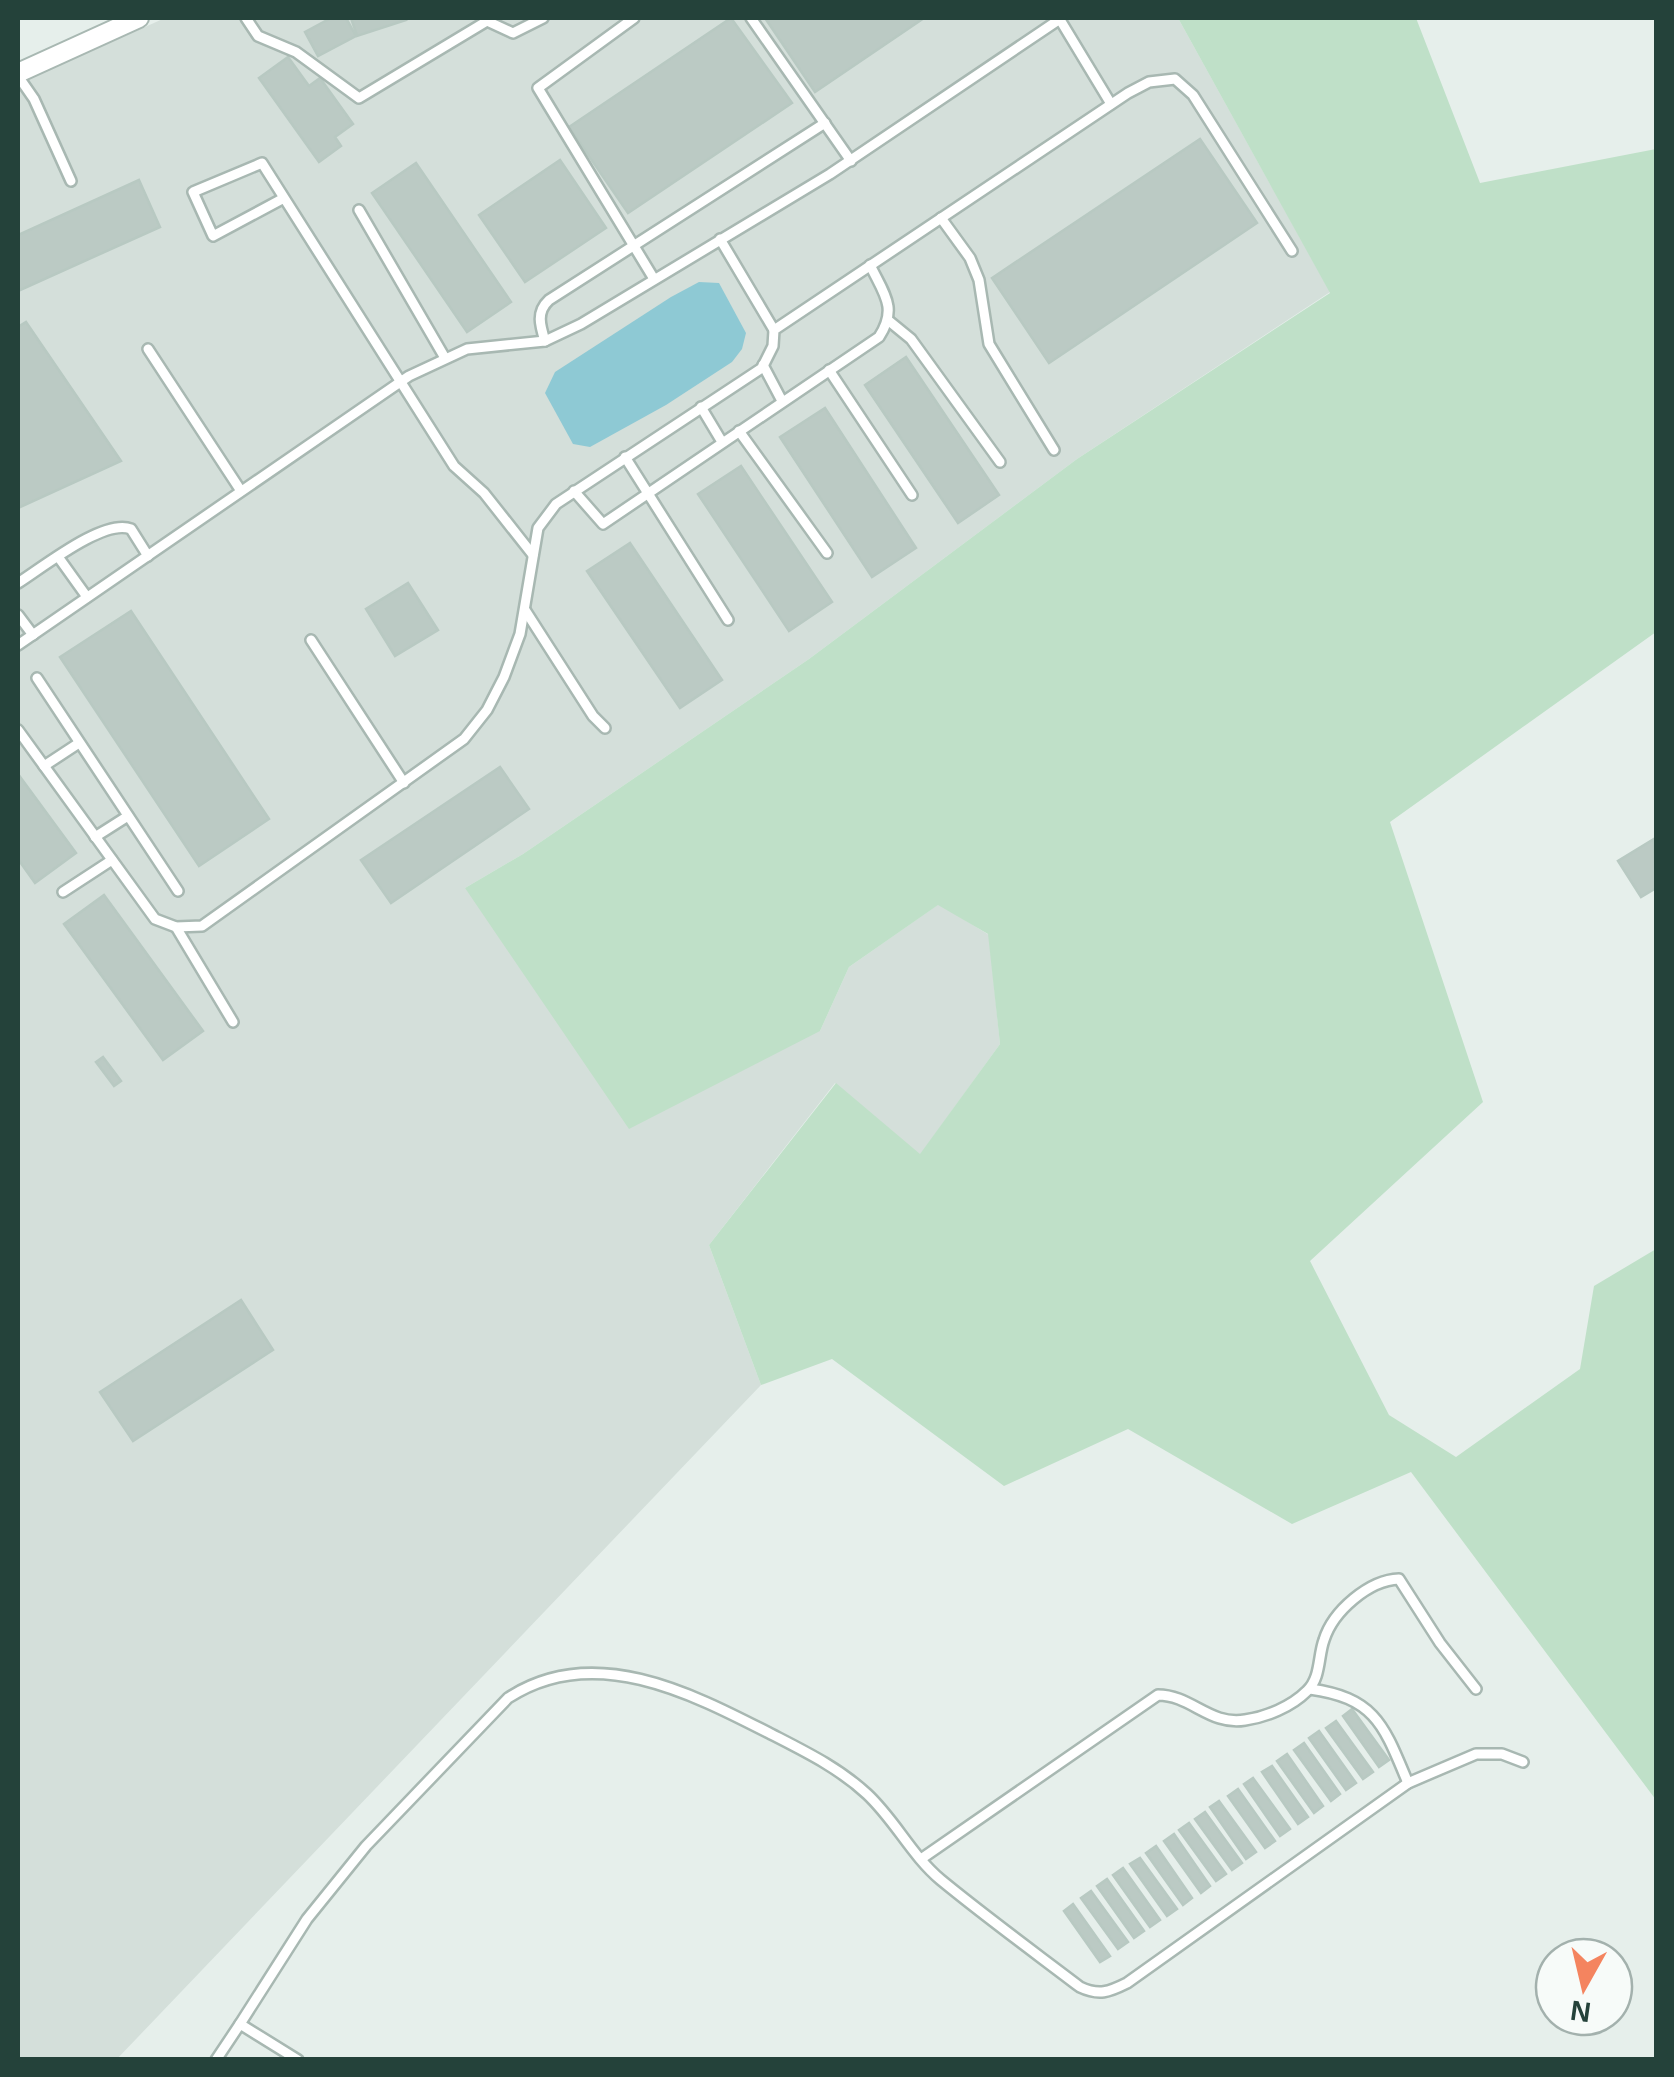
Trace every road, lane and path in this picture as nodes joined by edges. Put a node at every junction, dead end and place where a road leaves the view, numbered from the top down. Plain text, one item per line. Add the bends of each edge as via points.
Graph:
1 (139, 18) edge
2 (246, 18) edge
3 (542, 18) edge
4 (634, 18) edge
5 (751, 18) edge
6 (1060, 18) edge
7 (488, 19) edge
8 (18, 75) edge
9 (1111, 104) junction
10 (825, 122) junction
11 (851, 161) junction
12 (71, 181) dead end
13 (284, 198) junction
14 (359, 210) dead end
15 (941, 218) junction
16 (720, 239) junction
17 (633, 246) junction
18 (1292, 251) dead end
19 (870, 265) junction
20 (654, 279) junction
21 (889, 322) junction
22 (774, 330) junction
23 (545, 340) junction
24 (148, 350) dead end
25 (445, 358) junction
26 (764, 365) junction
27 (830, 370) junction
28 (399, 382) junction
29 (782, 402) junction
30 (701, 407) junction
31 (739, 431) junction
32 (722, 442) junction
33 (1054, 450) dead end
34 (624, 457) junction
35 (1000, 462) dead end
36 (241, 491) junction
37 (574, 491) junction
38 (647, 494) junction
39 (912, 495) dead end
40 (827, 552) dead end
41 (533, 555) junction
42 (148, 556) junction
43 (59, 558) junction
44 (18, 583) edge
45 (87, 597) junction
46 (525, 610) junction
47 (18, 615) edge
48 (728, 620) dead end
49 (33, 634) junction
50 (311, 640) dead end
51 (18, 645) edge
52 (36, 678) dead end
53 (605, 728) dead end
54 (18, 730) edge
55 (79, 743) junction
56 (44, 766) junction
57 (404, 783) junction
58 (128, 816) junction
59 (95, 837) junction
60 (112, 860) junction
61 (178, 891) dead end
62 (63, 892) dead end
63 (176, 926) junction
64 (233, 1022) dead end
65 (1310, 1689) junction
66 (1476, 1689) dead end
67 (1523, 1762) dead end
68 (1408, 1783) junction
69 (921, 1859) junction
70 (240, 2024) junction
71 (216, 2060) edge
72 (298, 2060) edge

1 - 8 street
2 - 7 lane via 258,36 296,52 359,98
3 - 7 lane via 513,33
4 - 17 lane via 538,88
5 - 10 lane
6 - 9 lane
6 - 11 lane
8 - 12 lane
9 - 15 lane
9 - 18 lane via 1149,82 1176,79 1193,95
10 - 11 lane
10 - 17 lane
11 - 16 lane
13 - 13 lane via 262,163 193,192 213,236
13 - 28 lane
14 - 25 lane
15 - 19 lane
15 - 33 lane via 979,280 989,344
16 - 20 lane
16 - 22 lane
17 - 20 lane
17 - 23 lane via 542,306
19 - 21 lane via 889,303
19 - 22 lane
20 - 23 lane
21 - 27 lane via 879,338
21 - 35 lane via 911,340
22 - 26 lane
23 - 25 lane
24 - 36 lane
25 - 28 lane
26 - 29 lane
26 - 30 lane
27 - 29 lane
27 - 39 lane
28 - 36 lane
28 - 41 lane via 454,466
29 - 31 lane
30 - 32 lane
30 - 34 lane
31 - 32 lane
31 - 40 lane
32 - 38 lane
34 - 37 lane
34 - 38 lane
36 - 42 lane
37 - 38 lane via 603,524
37 - 41 lane via 538,528
38 - 48 lane
41 - 46 lane
42 - 43 lane via 130,528 117,526
42 - 45 lane
43 - 44 lane
43 - 45 lane
45 - 49 lane
46 - 53 lane
46 - 57 lane via 487,710 464,740
47 - 49 lane
49 - 51 lane
50 - 57 lane
52 - 55 lane
54 - 56 lane
55 - 56 lane
55 - 58 lane
56 - 59 lane
57 - 63 lane via 202,926
58 - 59 lane
58 - 61 lane
59 - 60 lane
60 - 62 lane
60 - 63 lane via 155,920
63 - 64 lane
65 - 66 lane via 1333,1623 1362,1592 1398,1580
65 - 68 lane via 1356,1700 1372,1714
65 - 69 lane via 1288,1705 1238,1722 1212,1718 1174,1695 1158,1695
67 - 68 lane via 1476,1754
68 - 69 lane via 1108,1992 1080,1987
69 - 70 lane via 839,1770 706,1700 632,1676 555,1675 508,1698 366,1846 307,1919
70 - 71 lane
70 - 72 lane

